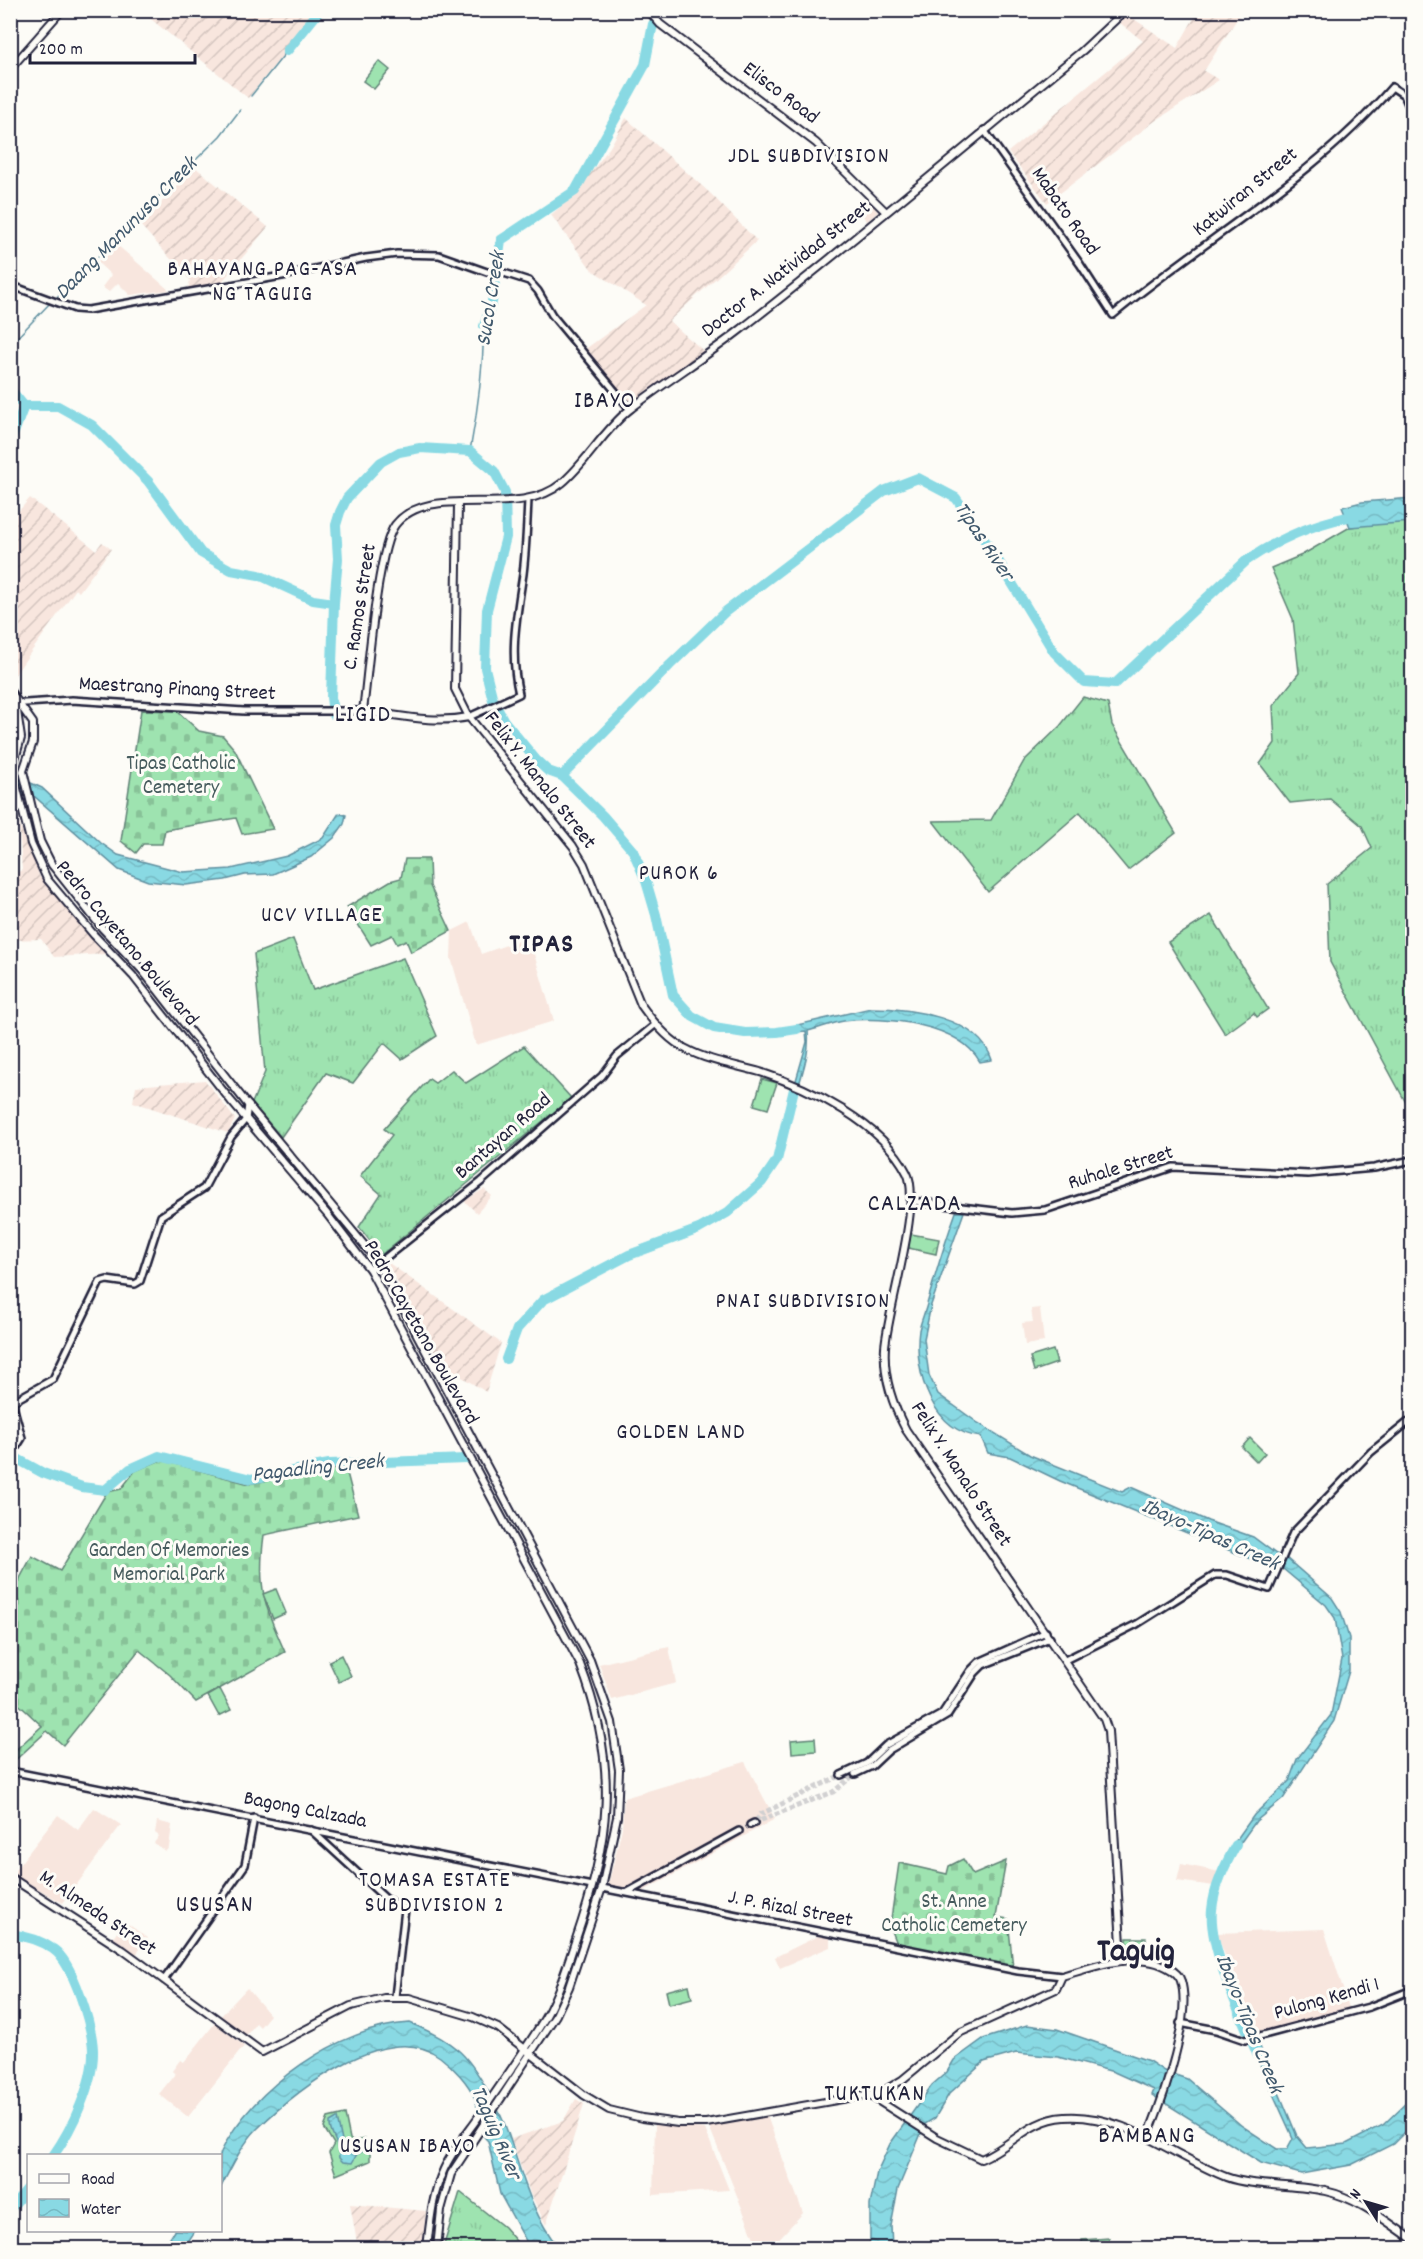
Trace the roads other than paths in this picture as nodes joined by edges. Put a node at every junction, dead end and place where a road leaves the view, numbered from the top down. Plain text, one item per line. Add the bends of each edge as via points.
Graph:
1 (62, 10) edge
2 (648, 10) edge
3 (1126, 10) edge
4 (10, 69) edge
5 (1413, 113) edge
6 (984, 130) junction
7 (886, 212) junction
8 (10, 285) edge
9 (1113, 315) joint
10 (630, 409) junction
11 (528, 499) junction
12 (458, 504) junction
13 (406, 514) joint
14 (10, 691) edge
15 (18, 703) junction
16 (10, 704) edge
17 (363, 711) junction
18 (469, 717) junction
19 (656, 1024) junction
20 (248, 1104) junction
21 (246, 1119) junction
22 (1413, 1160) edge
23 (911, 1201) junction
24 (379, 1263) junction
25 (370, 1270) junction
26 (1413, 1419) edge
27 (11, 1455) edge
28 (1048, 1635) junction
29 (1065, 1660) junction
30 (10, 1771) edge
31 (855, 1774) tunnel mouth
32 (840, 1775) tunnel mouth
33 (254, 1818) junction
34 (310, 1829) junction
35 (739, 1831) tunnel mouth
36 (10, 1877) edge
37 (592, 1886) junction
38 (602, 1888) junction
39 (627, 1892) junction
40 (589, 1896) junction
41 (598, 1899) junction
42 (1122, 1961) junction
43 (1062, 1976) junction
44 (164, 1980) junction
45 (1413, 1990) edge
46 (395, 1997) junction
47 (1180, 2023) junction
48 (528, 2050) junction
49 (499, 2094) junction
50 (871, 2096) junction
51 (1148, 2134) junction
52 (429, 2229) junction
53 (438, 2231) junction
54 (1413, 2239) edge
55 (427, 2248) edge
56 (437, 2248) edge

1 - 4 main road
2 - 7 main road, Elisco Road via 660,24 816,142
3 - 6 main road, Doctor A. Natividad Street
5 - 9 street, Katwiran Street via 1404,95 1392,87 1274,193
6 - 7 main road, Doctor A. Natividad Street
6 - 9 street, Mabato Road
7 - 10 main road, Doctor A. Natividad Street via 739,331
8 - 10 street via 75,309 88,310 397,254 439,255 524,278 532,284 552,315
10 - 11 main road, Doctor A. Natividad Street via 561,484
11 - 12 main road, Doctor A. Natividad Street
11 - 18 street via 514,634 513,669 519,694
12 - 13 main road, Doctor A. Natividad Street via 424,504
12 - 18 main road, Felix Y. Manalo Street via 455,689
13 - 17 main road, C. Ramos Street via 389,535 384,551
14 - 15 main road
15 - 16 street, Maestrang Pinang Street
15 - 17 street, Maestrang Pinang Street via 72,700 244,711
15 - 20 main road, Pedro Cayetano Boulevard via 33,723 33,742 23,771 40,841 61,879 142,970
15 - 21 main road, Pedro Cayetano Boulevard via 21,738 12,771 31,844 47,879 133,976
17 - 18 main road via 411,719
18 - 19 main road, Felix Y. Manalo Street via 584,864 633,989
19 - 23 main road, Felix Y. Manalo Street via 689,1051 799,1087 852,1116 905,1169 911,1183
19 - 24 street, Bantayan Road via 481,1182
20 - 21 street
20 - 24 main road, Pedro Cayetano Boulevard
21 - 25 main road, Pedro Cayetano Boulevard
21 - 27 street via 231,1137 204,1188 161,1216 140,1281 100,1282 53,1379 12,1402 22,1438
22 - 23 street, Ruhale Street via 1308,1174 1173,1167 1045,1210 1012,1213
23 - 28 main road, Felix Y. Manalo Street via 885,1347 886,1376 896,1411
24 - 25 street, Bantayan Road
24 - 38 main road, Pedro Cayetano Boulevard via 599,1682 612,1722 619,1770 617,1817
25 - 37 main road, Pedro Cayetano Boulevard via 588,1685 607,1770 606,1812
26 - 29 street via 1371,1452 1293,1533 1269,1589 1227,1575 1215,1575 1137,1624
28 - 29 main road, Felix Y. Manalo Street
28 - 31 street via 983,1665 948,1715
28 - 32 street via 979,1662 942,1714 886,1745 867,1763
29 - 42 main road, Felix Y. Manalo Street via 1108,1731
30 - 33 street, Bagong Calzada
33 - 34 street, Bagong Calzada
33 - 44 street via 245,1865
34 - 37 street, Bagong Calzada
34 - 46 street via 386,1899 405,1909
35 - 39 street
36 - 44 main road, M. Almeda Street via 71,1914
37 - 40 main road, Pedro Cayetano Boulevard
38 - 39 street, J. P. Rizal Street
38 - 41 main road, Pedro Cayetano Boulevard
39 - 43 street, J. P. Rizal Street via 828,1935
40 - 41 main road
40 - 48 main road, Pedro Cayetano Boulevard via 560,1985
41 - 48 main road, Pedro Cayetano Boulevard via 569,1987 552,2021
42 - 43 main road, J. P. Rizal Street
42 - 47 main road, J. P. Rizal Street via 1147,1961 1175,1972 1181,1979
43 - 50 main road via 1056,1989 959,2032 902,2080
44 - 46 main road, M. Almeda Street via 265,2052 351,2006
45 - 47 street, Pulong Kendi 1 via 1369,2007 1245,2040
46 - 48 main road via 473,2017 498,2028
47 - 51 main road, J. P. Rizal Street via 1172,2063
48 - 49 main road, Pedro Cayetano Boulevard
48 - 50 main road via 602,2107 642,2118 706,2123
49 - 52 main road, Pedro Cayetano Boulevard via 443,2170
49 - 53 main road, Pedro Cayetano Boulevard via 446,2189
50 - 51 main road via 981,2159 1027,2129 1058,2118 1106,2121
51 - 54 main road via 1235,2180 1326,2191 1344,2197
52 - 53 main road
52 - 55 main road, Pedro Cayetano Boulevard
53 - 56 main road, Pedro Cayetano Boulevard

